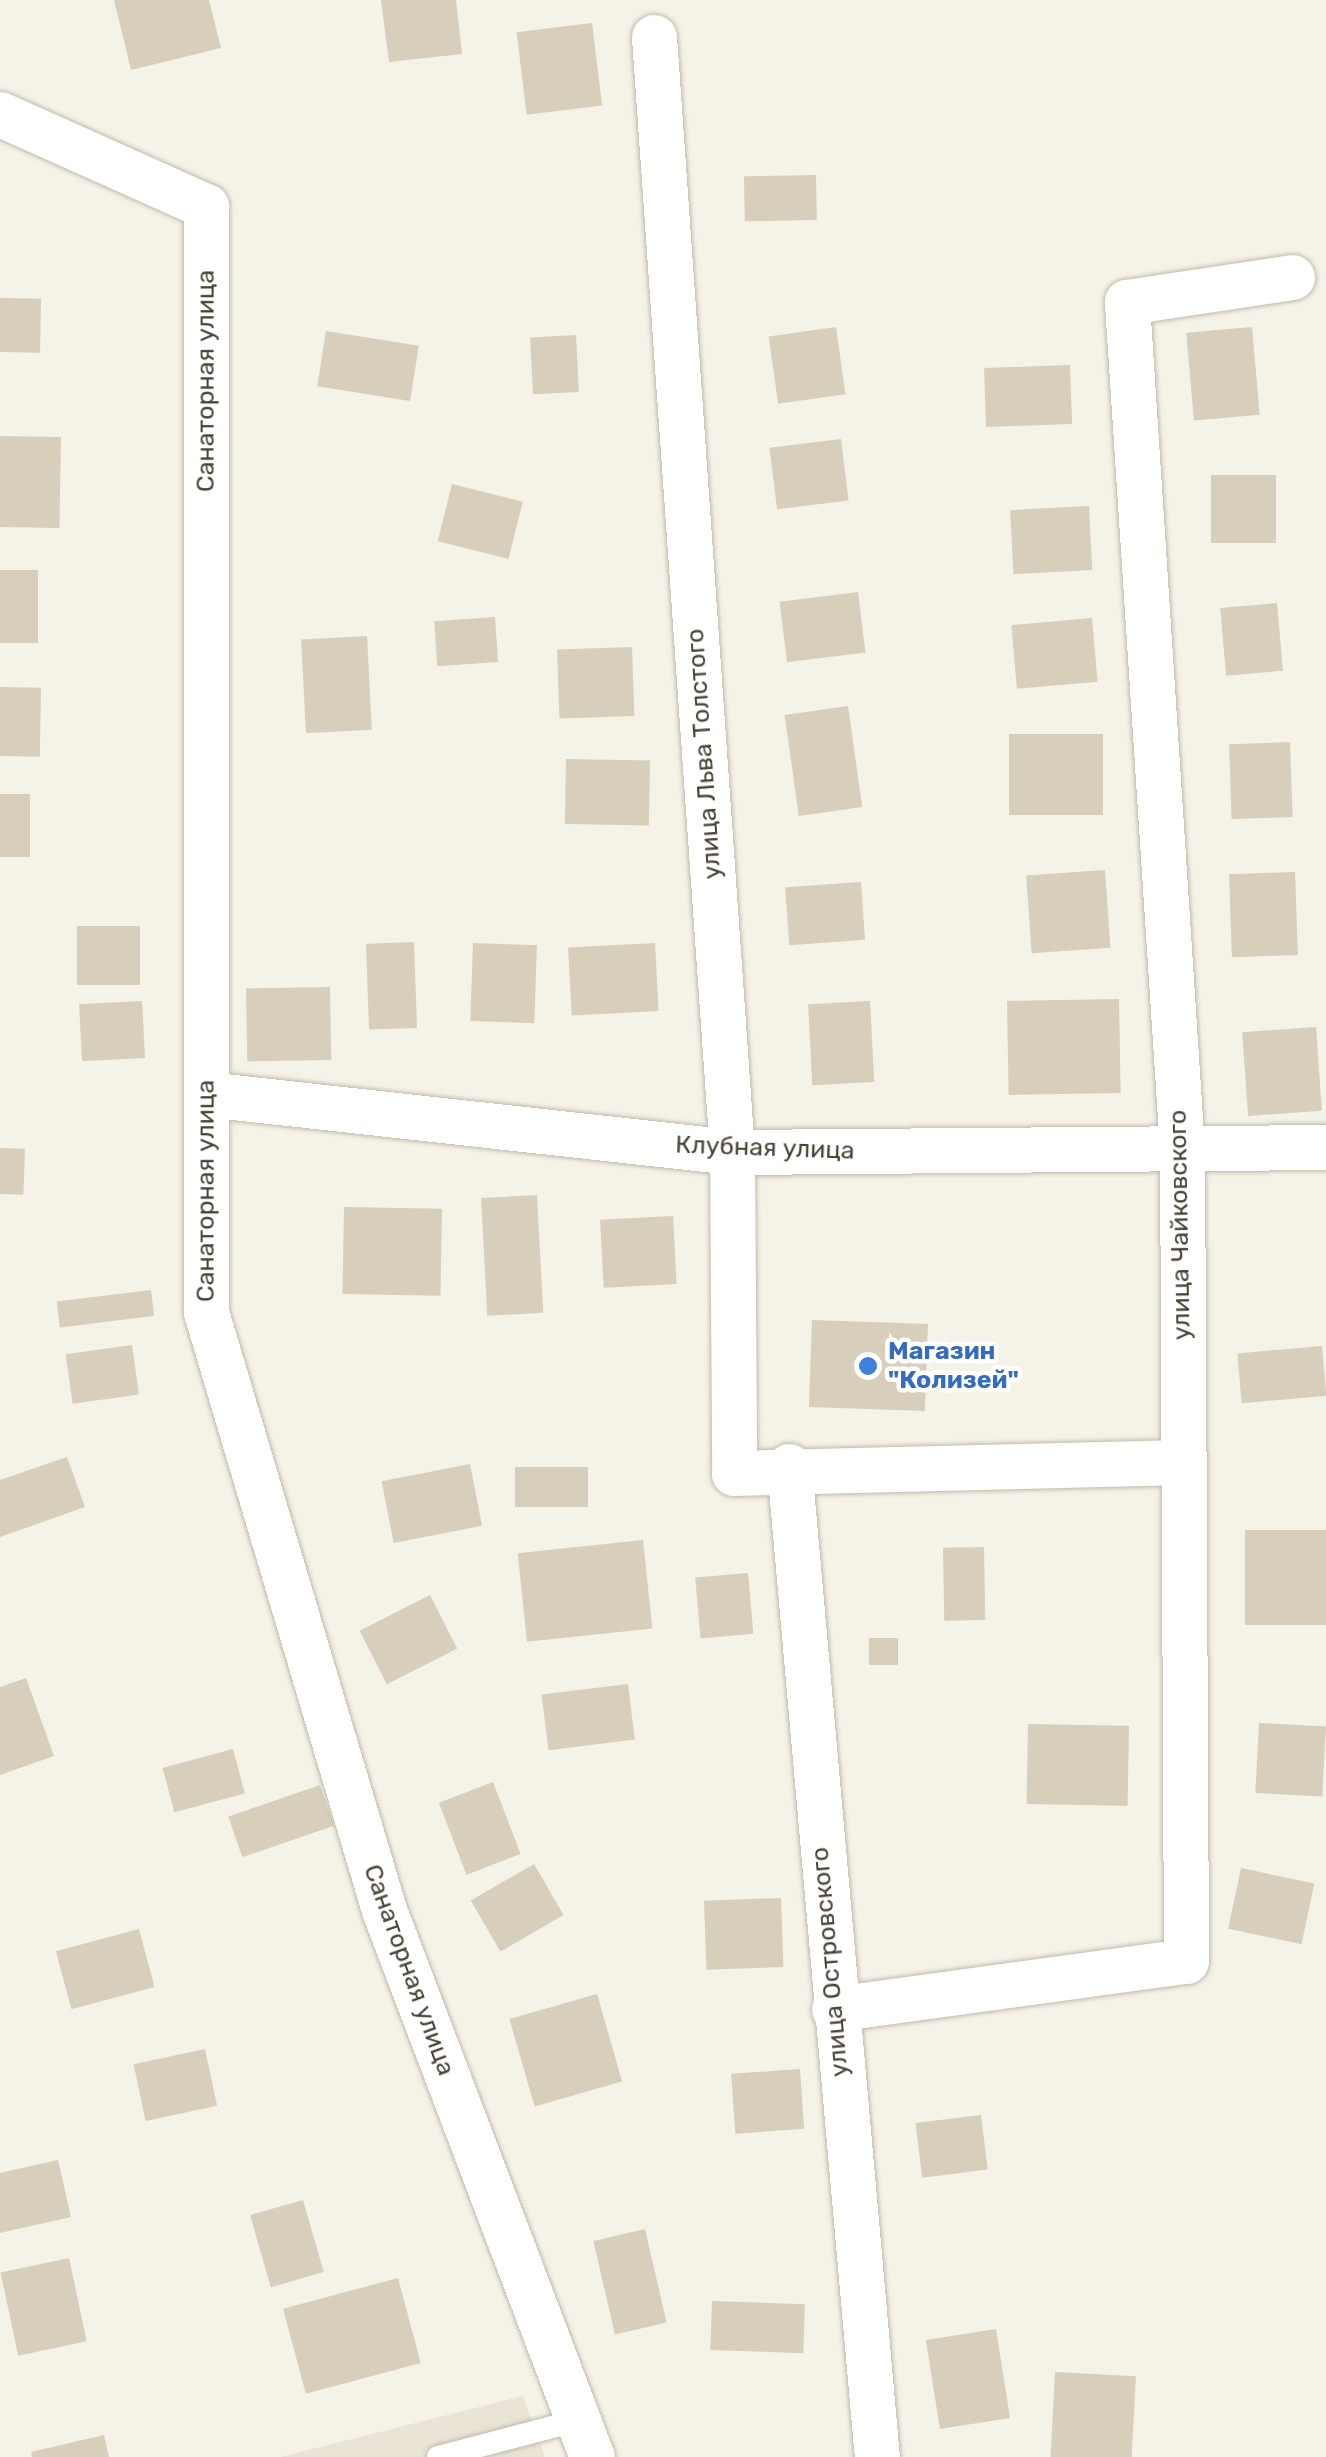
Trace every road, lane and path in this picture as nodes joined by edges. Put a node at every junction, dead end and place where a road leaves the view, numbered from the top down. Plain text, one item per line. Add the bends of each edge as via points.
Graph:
1 (654, 36) dead end
2 (0, 114) edge
3 (1292, 277) dead end
4 (206, 1094) junction
5 (1326, 1148) edge
6 (1182, 1149) junction
7 (732, 1152) junction
8 (1183, 1462) junction
9 (789, 1466) junction
10 (834, 2010) junction
11 (585, 2439) edge
12 (438, 2457) edge
13 (877, 2457) edge

1 - 7 street, улица Льва Толстого
2 - 4 street, Санаторная улица via 206,206
3 - 6 street, улица Чайковского via 1127,302
4 - 7 street, Клубная улица
4 - 11 street, Санаторная улица via 206,1312 384,1910
5 - 6 street, Клубная улица
6 - 7 street, Клубная улица
6 - 8 street, улица Чайковского
7 - 9 street, улица Льва Толстого via 734,1473
8 - 9 street
8 - 10 street, улица Чайковского via 1186,1961
9 - 10 street, улица Островского
10 - 13 street, улица Островского
11 - 12 lane

